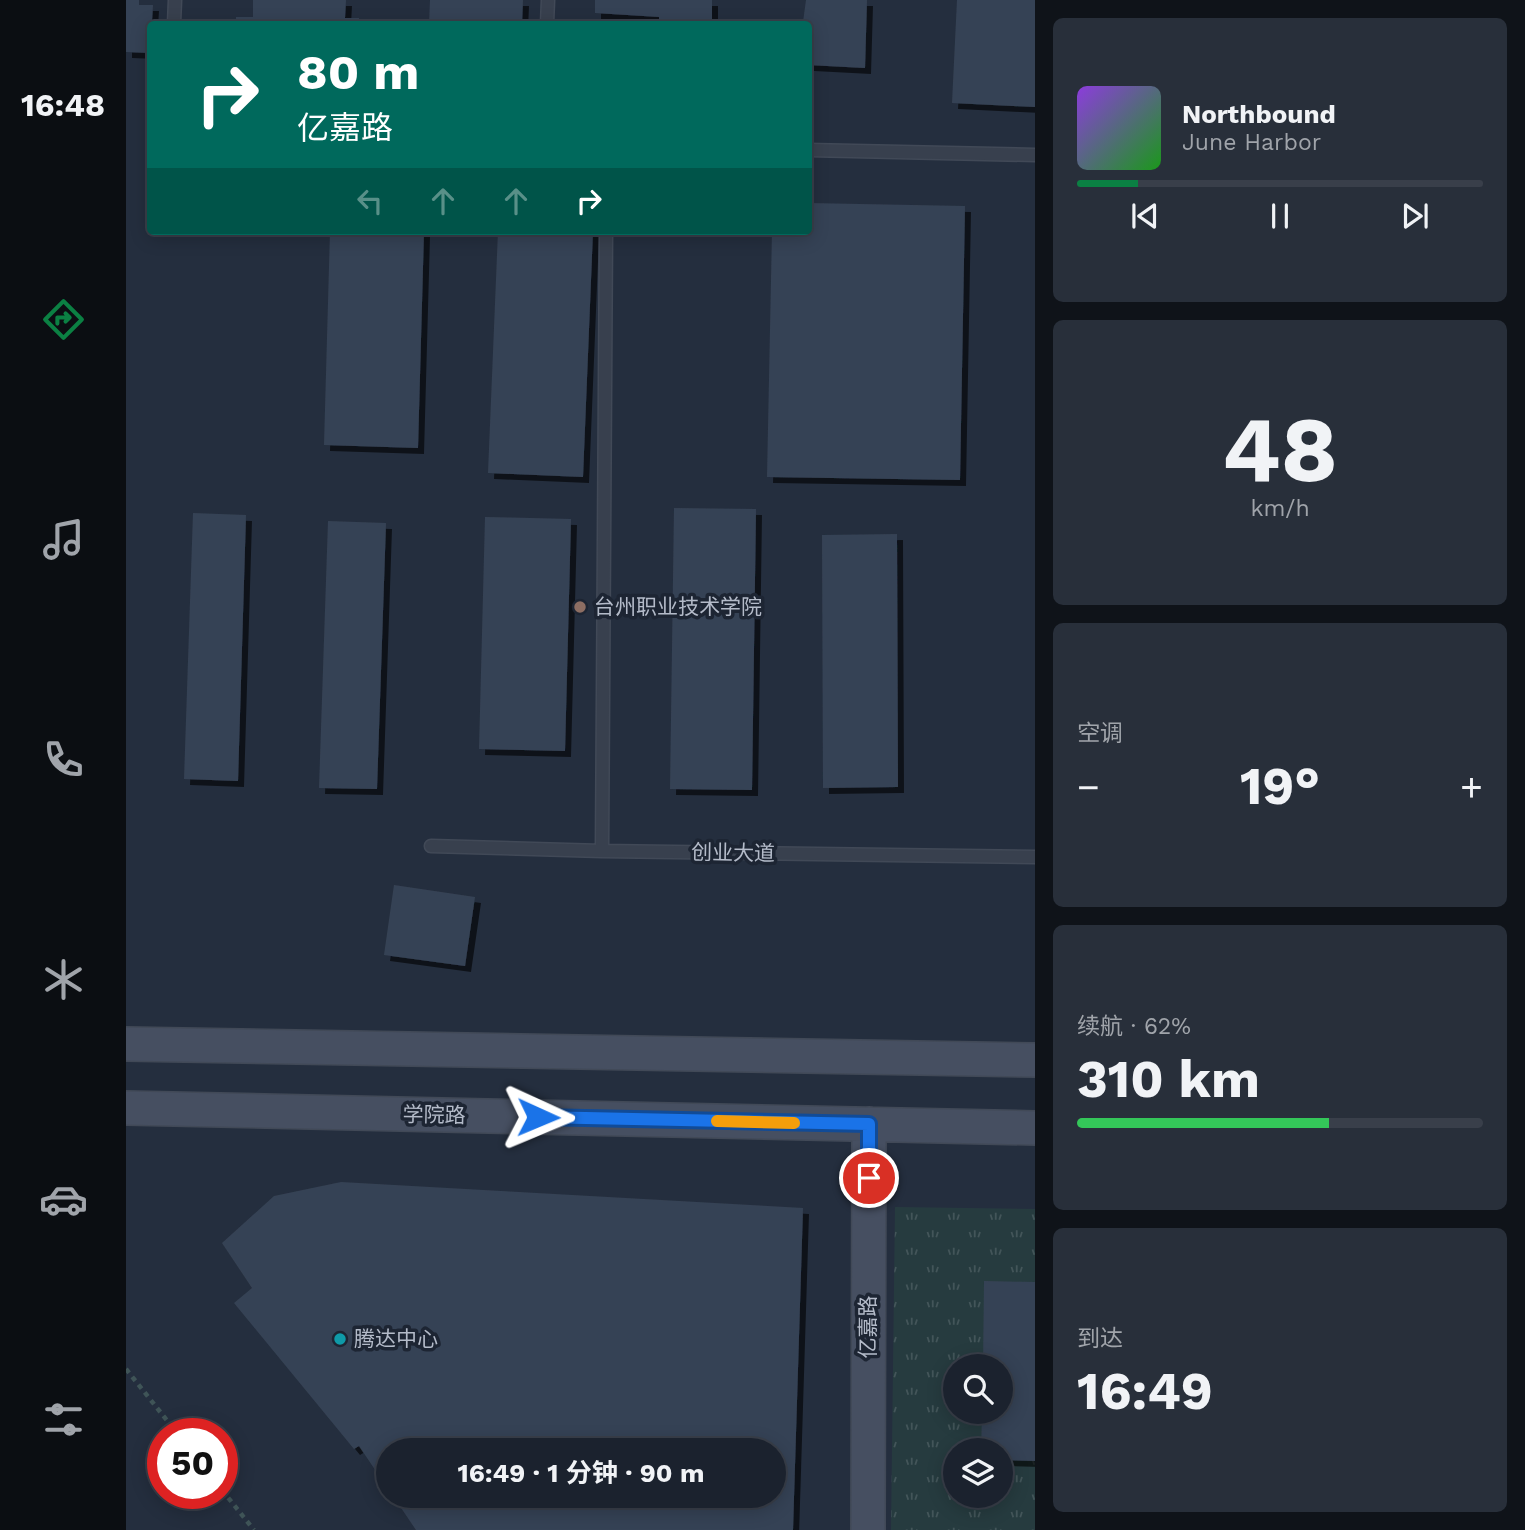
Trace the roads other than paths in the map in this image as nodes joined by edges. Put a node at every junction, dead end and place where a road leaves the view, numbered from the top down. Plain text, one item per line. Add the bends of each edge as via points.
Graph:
1 (175, 0) edge
2 (548, 0) edge
3 (174, 21) edge
4 (547, 21) edge
5 (812, 150) edge
6 (1035, 155) edge
7 (606, 235) edge
8 (431, 846) dead end
9 (602, 851) junction
10 (1035, 857) edge
11 (126, 1044) edge
12 (1035, 1060) edge
13 (126, 1108) edge
14 (869, 1124) junction
15 (1035, 1128) edge
16 (868, 1530) edge

1 - 3 lane
2 - 4 lane
5 - 6 lane
7 - 9 lane
8 - 9 lane, 创业大道
9 - 10 lane, 创业大道
11 - 12 main road
13 - 14 main road, 学院路
14 - 15 main road, 学院路
14 - 16 main road, 亿嘉路

